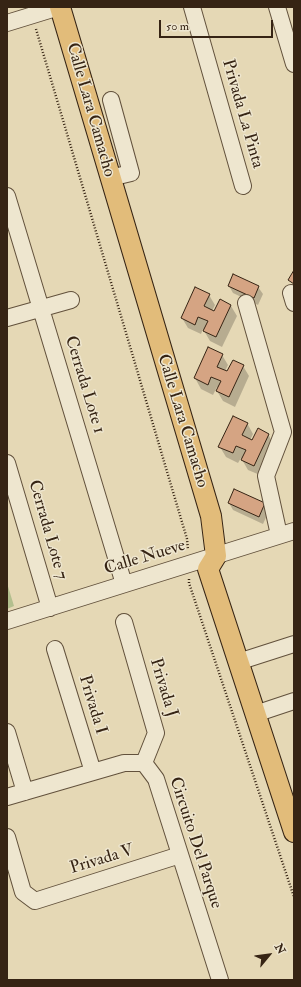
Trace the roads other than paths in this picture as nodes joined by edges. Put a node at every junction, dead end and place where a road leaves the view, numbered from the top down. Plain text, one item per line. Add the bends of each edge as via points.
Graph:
1 (60, 7) edge
2 (192, 7) edge
3 (277, 7) edge
4 (7, 23) edge
5 (294, 64) edge
6 (111, 100) dead end
7 (110, 178) junction
8 (243, 186) dead end
9 (7, 196) edge
10 (71, 300) dead end
11 (246, 303) dead end
12 (40, 308) junction
13 (7, 318) edge
14 (7, 463) edge
15 (287, 533) edge
16 (216, 556) junction
17 (124, 584) junction
18 (50, 608) junction
19 (7, 621) edge
20 (124, 622) dead end
21 (294, 644) edge
22 (55, 649) dead end
23 (238, 662) junction
24 (294, 701) edge
25 (255, 714) junction
26 (7, 732) edge
27 (144, 763) junction
28 (93, 772) junction
29 (25, 792) junction
30 (7, 798) edge
31 (294, 832) edge
32 (7, 837) edge
33 (180, 856) junction
34 (220, 980) edge

1 - 4 street
1 - 7 main road, Calle Lara Camacho
2 - 8 street, Privada La Pinta
3 - 5 street
6 - 7 street via 131,173
7 - 16 main road, Calle Lara Camacho via 211,516
9 - 12 street, Cerrada Lote 1
10 - 12 street
11 - 15 street via 283,432 266,476
12 - 13 street
12 - 17 street, Cerrada Lote 1
14 - 18 street, Cerrada Lote 7
15 - 16 street, Calle Nueve
16 - 17 street, Calle Nueve
16 - 23 main road, Calle Lara Camacho via 208,569
17 - 18 street, Calle Nueve
18 - 19 street, Calle Nueve
20 - 27 street, Privada J via 156,733
21 - 23 street
22 - 28 street, Privada I
23 - 25 main road, Calle Lara Camacho
24 - 25 street
25 - 31 main road, Calle Lara Camacho
26 - 29 street
27 - 28 street via 124,763
27 - 33 street, Circuito Del Parque via 156,779
28 - 29 street
29 - 30 street
32 - 33 street, Privada V via 24,892 35,901
33 - 34 street, Circuito Del Parque

